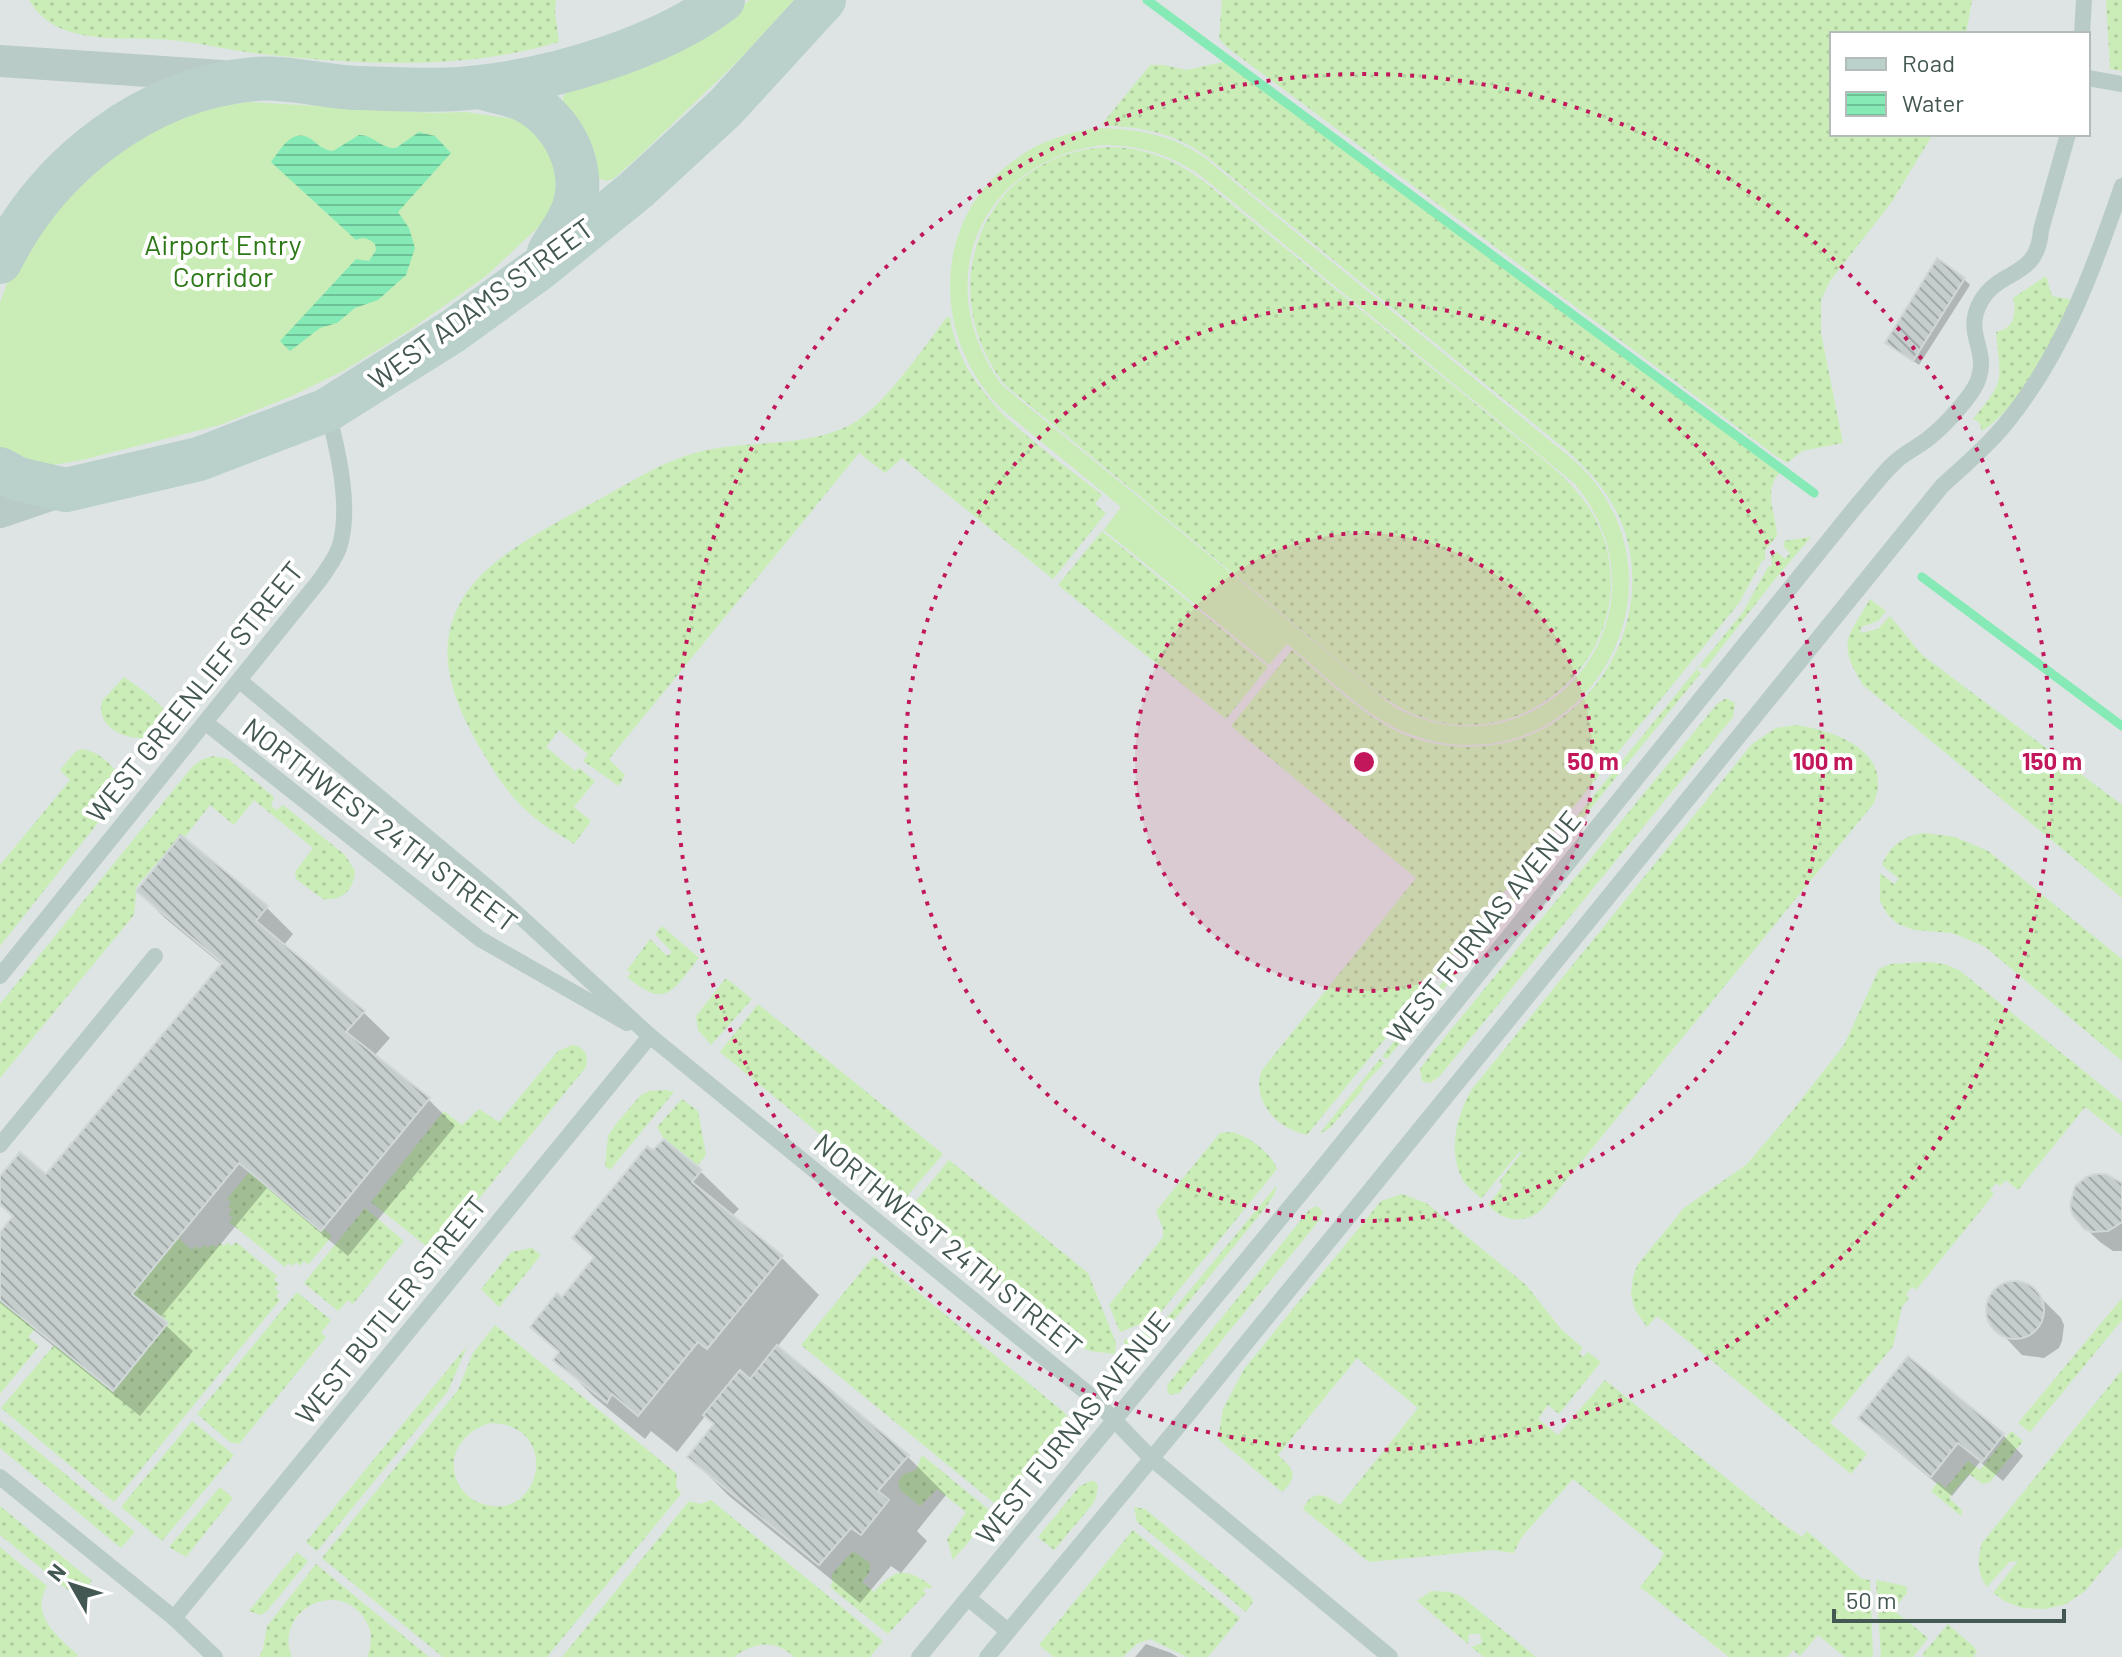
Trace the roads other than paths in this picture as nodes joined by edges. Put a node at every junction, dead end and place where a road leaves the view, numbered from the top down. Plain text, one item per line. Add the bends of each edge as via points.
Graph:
1 (723, 0) edge
2 (824, 0) edge
3 (2084, 0) edge
4 (2082, 32) edge
5 (0, 61) edge
6 (2090, 78) edge
7 (257, 79) junction
8 (2122, 84) edge
9 (478, 87) junction
10 (2067, 136) edge
11 (2122, 186) edge
12 (0, 262) edge
13 (540, 268) junction
14 (327, 410) junction
15 (0, 469) edge
16 (66, 490) junction
17 (0, 512) edge
18 (240, 681) junction
19 (206, 723) junction
20 (155, 956) dead end
21 (0, 976) edge
22 (650, 1036) junction
23 (0, 1145) edge
24 (1115, 1419) junction
25 (1151, 1458) junction
26 (0, 1477) edge
27 (968, 1598) junction
28 (174, 1618) junction
29 (1008, 1631) junction
30 (215, 1657) edge
31 (919, 1657) edge
32 (987, 1657) edge
33 (1390, 1657) edge

1 - 9 main road via 658,38 594,61
2 - 13 main road, WEST ADAMS STREET via 714,118
3 - 4 lane
5 - 7 street
6 - 8 lane
7 - 9 main road via 341,87
7 - 12 main road via 195,92 124,123 81,155 41,195
9 - 13 main road via 542,110 574,155 572,212
10 - 24 lane, WEST FURNAS AVENUE via 2032,262 1983,298 1975,314 1973,328 1982,360 1970,394 1931,437 1895,461 1858,504
11 - 25 lane via 2076,311 2010,419 1942,486
13 - 14 main road, WEST ADAMS STREET via 441,340
14 - 16 main road, WEST ADAMS STREET via 199,459
14 - 18 lane, WEST GREENLIEF STREET via 345,518 338,550
15 - 16 main road, WEST ADAMS STREET via 18,479
16 - 17 street, WEST ADAMS STREET
18 - 19 lane, WEST GREENLIEF STREET
18 - 22 lane, NORTHWEST 24TH STREET via 498,896
19 - 21 lane, WEST GREENLIEF STREET
19 - 22 lane, NORTHWEST 24TH STREET via 480,939
20 - 23 lane
22 - 24 lane, NORTHWEST 24TH STREET
22 - 28 lane, WEST BUTLER STREET
24 - 25 lane, NORTHWEST 24TH STREET
24 - 27 lane, WEST FURNAS AVENUE
25 - 29 lane
25 - 33 lane, NORTHWEST 24TH STREET
26 - 28 lane
27 - 29 lane
27 - 31 lane, WEST FURNAS AVENUE
28 - 30 lane
29 - 32 lane

